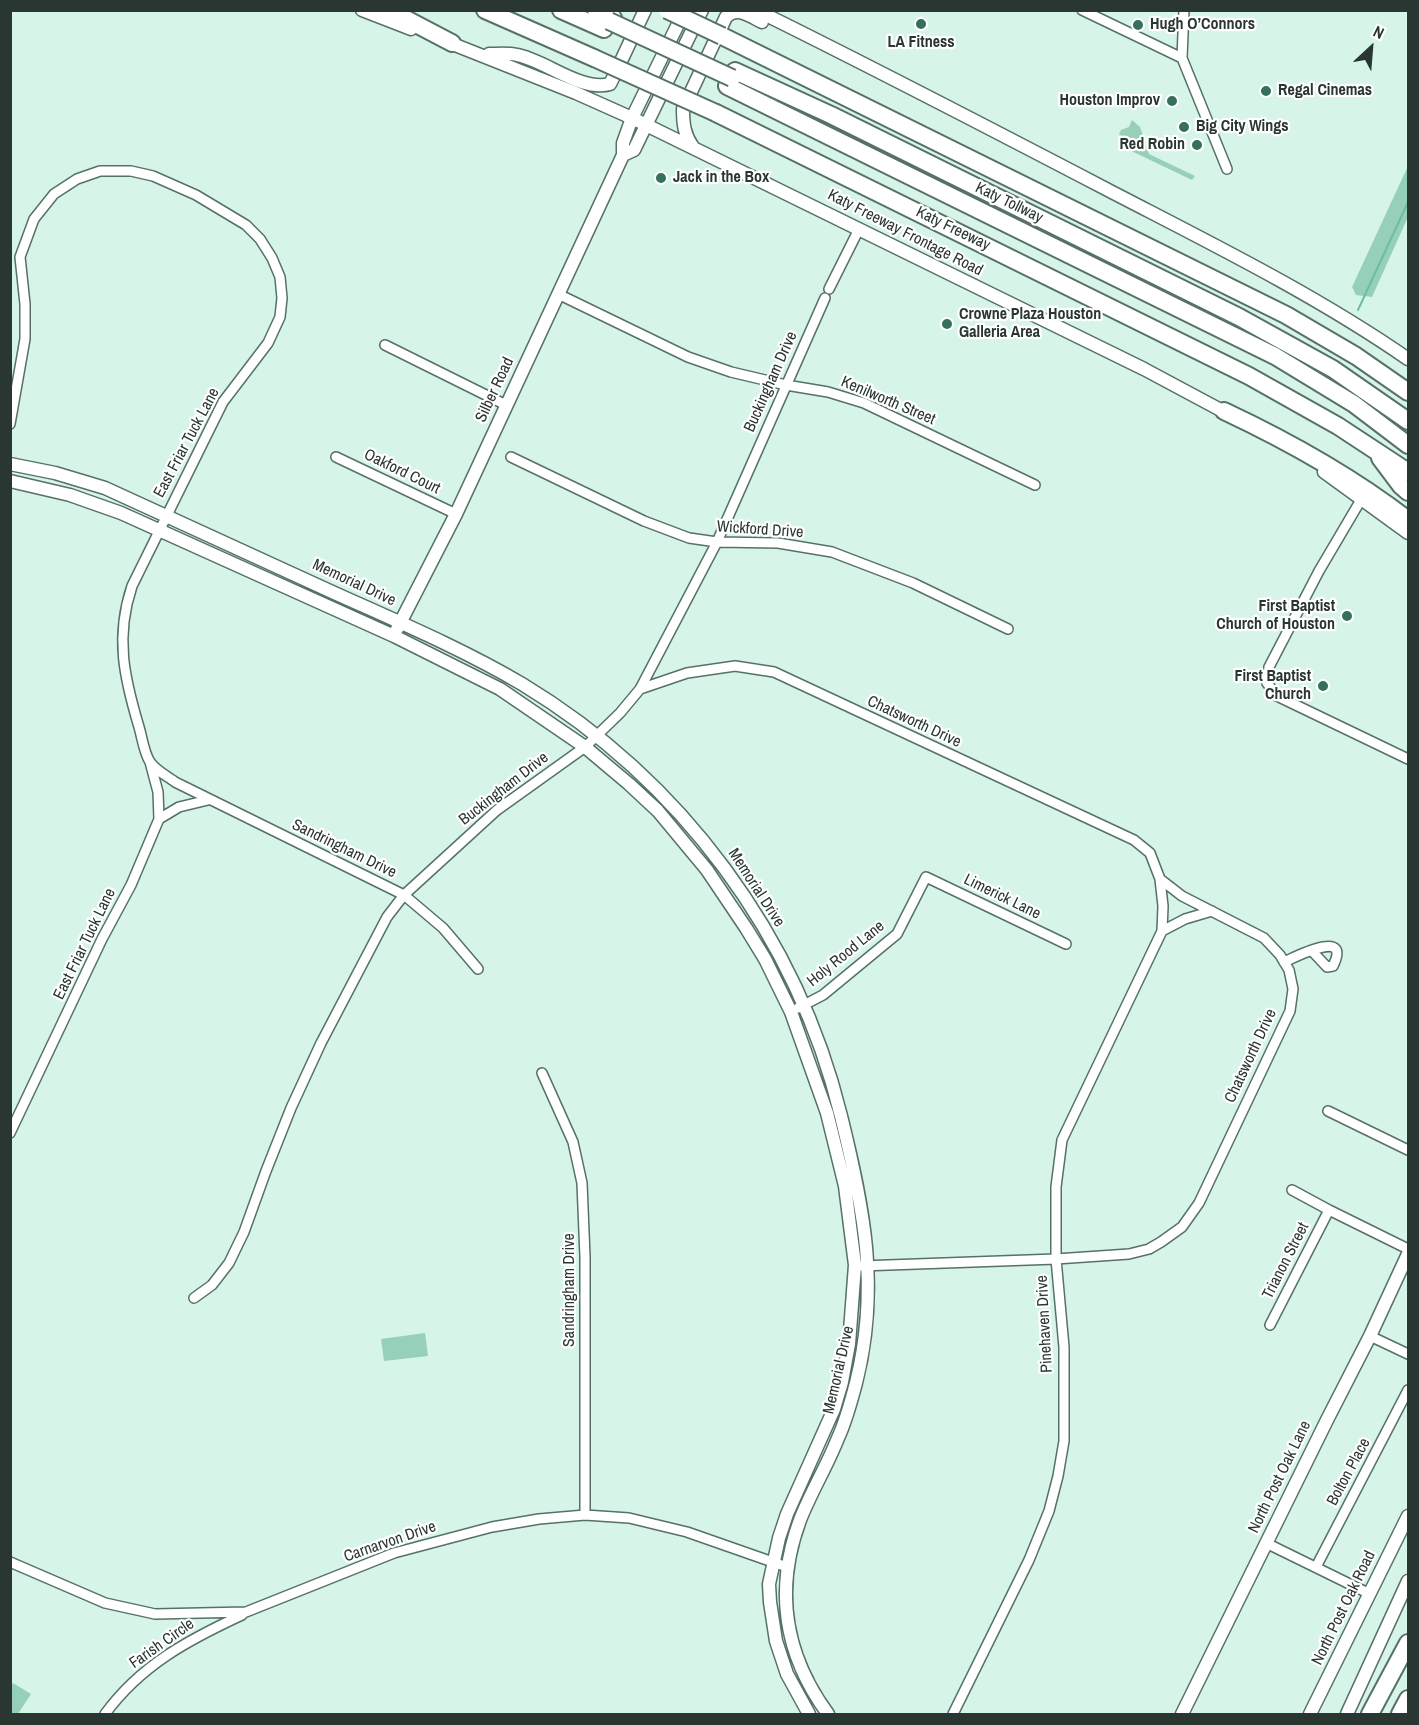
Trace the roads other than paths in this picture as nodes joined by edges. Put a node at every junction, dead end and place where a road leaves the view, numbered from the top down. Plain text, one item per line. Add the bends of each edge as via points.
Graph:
1 (362, 10) edge
2 (389, 10) edge
3 (485, 10) edge
4 (561, 10) edge
5 (585, 10) edge
6 (645, 10) edge
7 (667, 10) edge
8 (683, 10) edge
9 (702, 10) edge
10 (756, 10) edge
11 (1082, 10) edge
12 (1184, 10) edge
13 (605, 20) edge
14 (722, 36) junction
15 (452, 44) junction
16 (476, 53) junction
17 (1182, 58) junction
18 (873, 69) junction
19 (732, 78) junction
20 (632, 118) junction
21 (646, 125) junction
22 (693, 147) junction
23 (623, 155) junction
24 (1227, 169) dead end
25 (860, 229) junction
26 (558, 294) junction
27 (1220, 323) junction
28 (385, 345) dead end
29 (1408, 359) edge
30 (786, 385) junction
31 (1408, 392) edge
32 (506, 405) junction
33 (1224, 411) junction
34 (1408, 421) edge
35 (10, 424) edge
36 (1408, 436) edge
37 (1370, 446) junction
38 (1408, 446) edge
39 (336, 457) dead end
40 (511, 457) dead end
41 (10, 464) edge
42 (1408, 472) edge
43 (10, 481) edge
44 (1035, 485) dead end
45 (1408, 492) edge
46 (1362, 498) junction
47 (456, 514) junction
48 (166, 516) junction
49 (1408, 520) edge
50 (159, 530) junction
51 (1408, 533) edge
52 (717, 542) junction
53 (258, 558) junction
54 (251, 573) junction
55 (400, 623) junction
56 (1008, 629) dead end
57 (394, 636) junction
58 (640, 689) junction
59 (597, 736) junction
60 (585, 747) junction
61 (1408, 759) edge
62 (150, 762) junction
63 (208, 800) junction
64 (159, 819) junction
65 (719, 861) junction
66 (707, 870) junction
67 (926, 876) joint
68 (1160, 879) junction
69 (404, 895) junction
70 (1212, 911) junction
71 (1162, 931) junction
72 (1066, 944) dead end
73 (1312, 951) dead end
74 (1284, 962) junction
75 (478, 969) dead end
76 (804, 1005) junction
77 (791, 1012) junction
78 (542, 1073) dead end
79 (1328, 1111) dead end
80 (10, 1134) edge
81 (1408, 1150) edge
82 (1292, 1190) dead end
83 (1329, 1210) junction
84 (1408, 1249) edge
85 (1408, 1254) edge
86 (1056, 1259) junction
87 (855, 1265) junction
88 (868, 1266) junction
89 (194, 1298) dead end
90 (1270, 1325) dead end
91 (1370, 1336) junction
92 (1408, 1354) edge
93 (842, 1382) junction
94 (855, 1385) junction
95 (1408, 1390) edge
96 (585, 1515) junction
97 (1408, 1516) edge
98 (1266, 1543) junction
99 (10, 1562) edge
100 (773, 1562) junction
101 (787, 1567) junction
102 (1316, 1567) junction
103 (1408, 1581) edge
104 (1370, 1594) junction
105 (246, 1612) junction
106 (1408, 1643) edge
107 (1408, 1699) edge
108 (105, 1714) edge
109 (808, 1714) edge
110 (828, 1714) edge
111 (952, 1714) edge
112 (1182, 1714) edge
113 (1310, 1714) edge
114 (1347, 1714) edge
115 (1370, 1714) edge
116 (1400, 1714) edge

1 - 15 main road, Katy Freeway Frontage Road
2 - 15 highway
3 - 37 highway, Katy Freeway, bridge via 716,113 1216,360
4 - 13 highway
5 - 13 highway
6 - 16 main road via 606,86 592,86 518,55
7 - 14 highway, bridge
8 - 14 highway, bridge
8 - 20 main road, Silber Road
9 - 21 main road, Silber Road
10 - 18 main road
11 - 17 street
12 - 17 street
13 - 19 highway
14 - 31 highway via 1277,310
15 - 16 main road, Katy Freeway Frontage Road
16 - 20 main road, Katy Freeway Frontage Road
17 - 24 street
18 - 22 main road via 738,11 729,14 683,109 685,136
18 - 29 main road via 1254,266
19 - 27 highway
19 - 34 highway, Katy Tollway via 831,115 1239,317 1333,369
20 - 21 main road, Katy Freeway Frontage Road
20 - 23 main road, Silber Road
21 - 22 main road, Katy Freeway Frontage Road
21 - 23 main road, Silber Road via 634,150
22 - 25 main road, Katy Freeway Frontage Road
23 - 26 main road, Silber Road
25 - 30 street, Buckingham Drive
25 - 33 main road, Katy Freeway Frontage Road
26 - 30 street, Kenilworth Street via 688,357
26 - 32 main road, Silber Road
27 - 36 highway via 1279,349 1325,376
27 - 38 highway via 1354,404
28 - 32 street
30 - 44 street, Kenilworth Street via 864,403
30 - 52 street, Buckingham Drive
32 - 47 main road, Silber Road
33 - 46 main road, Katy Freeway Frontage Road
33 - 49 highway via 1325,462
35 - 48 street, East Friar Tuck Lane via 25,339 21,257 34,219 54,194 76,179 100,171 131,171 196,195 246,225 260,239 280,277 281,308 268,343 223,402
37 - 42 highway, Katy Freeway
37 - 45 highway
39 - 47 street, Oakford Court
40 - 52 street, Wickford Drive via 644,521
41 - 48 main road, Memorial Drive via 105,488
43 - 50 main road, Memorial Drive via 96,503
46 - 51 main road, Katy Freeway Frontage Road
46 - 61 street via 1269,667 1267,683 1277,696
47 - 55 main road, Silber Road
48 - 50 street, East Friar Tuck Lane
48 - 53 main road, Memorial Drive
50 - 54 main road, Memorial Drive
50 - 62 street, East Friar Tuck Lane via 125,608 122,650 127,688
52 - 56 street, Wickford Drive via 778,543 832,552 913,583
52 - 58 street, Buckingham Drive
53 - 54 main road
53 - 55 main road, Memorial Drive
54 - 57 main road, Memorial Drive
55 - 57 main road, Silber Road
55 - 59 main road, Memorial Drive via 522,685
57 - 60 main road, Memorial Drive via 500,689
58 - 59 street, Buckingham Drive
58 - 68 street, Chatsworth Drive via 687,672 735,666 774,672 1134,840 1150,853
59 - 60 street, Buckingham Drive
59 - 65 main road, Memorial Drive via 666,799
60 - 66 main road, Memorial Drive via 658,812
60 - 69 street, Buckingham Drive via 497,810
62 - 63 street, Sandringham Drive via 175,782
62 - 64 street, East Friar Tuck Lane via 158,792
63 - 64 street via 179,807
63 - 69 street, Sandringham Drive
64 - 80 street, East Friar Tuck Lane
65 - 66 main road
65 - 76 main road, Memorial Drive via 761,923
66 - 77 main road, Memorial Drive via 765,958
67 - 72 street, Limerick Lane
67 - 76 street, Holy Rood Lane via 897,934 823,995
68 - 70 street, Chatsworth Drive
68 - 71 street, Pinehaven Drive
69 - 75 street, Sandringham Drive via 443,927
69 - 89 street, Buckingham Drive via 387,917 321,1043 230,1260 212,1285
70 - 71 street
70 - 74 street, Chatsworth Drive via 1264,938
71 - 86 street, Pinehaven Drive via 1062,1140 1056,1187
73 - 74 street
74 - 86 street, Chatsworth Drive via 1293,989 1290,1011 1198,1203 1182,1227 1149,1249
76 - 77 street, Holy Rood Lane
76 - 88 main road, Memorial Drive via 830,1070 854,1171
77 - 87 main road, Memorial Drive via 827,1113 845,1186
78 - 96 street, Sandringham Drive via 573,1142 582,1183
79 - 81 street
82 - 83 street
83 - 84 street
83 - 90 street, Trianon Street
85 - 91 main road, North Post Oak Lane
86 - 88 street, Chatsworth Drive
86 - 111 street, Pinehaven Drive via 1064,1347 1064,1442 1058,1476 1029,1560
87 - 88 street, Chatsworth Drive
87 - 93 main road, Memorial Drive
88 - 94 main road, Memorial Drive via 868,1315
91 - 92 street
91 - 98 main road, North Post Oak Lane
93 - 94 main road
93 - 100 main road, Memorial Drive via 787,1514
94 - 101 main road, Memorial Drive via 840,1435 801,1520
95 - 102 street, Bolton Place
96 - 100 street, Carnarvon Drive via 629,1518 687,1532
96 - 105 street, Carnarvon Drive via 492,1527 394,1553
97 - 104 main road, North Post Oak Road
98 - 102 street
98 - 112 main road, North Post Oak Lane
99 - 105 street, Carnarvon Drive via 98,1600 129,1609 155,1614
100 - 101 street, Carnarvon Drive
100 - 109 main road, Memorial Drive via 769,1584 776,1641 787,1674
101 - 110 main road, Memorial Drive via 785,1605 796,1658
102 - 104 street
103 - 114 main road
104 - 113 main road, North Post Oak Road
105 - 108 street, Farish Circle via 191,1639 151,1666
106 - 115 highway
107 - 116 highway

